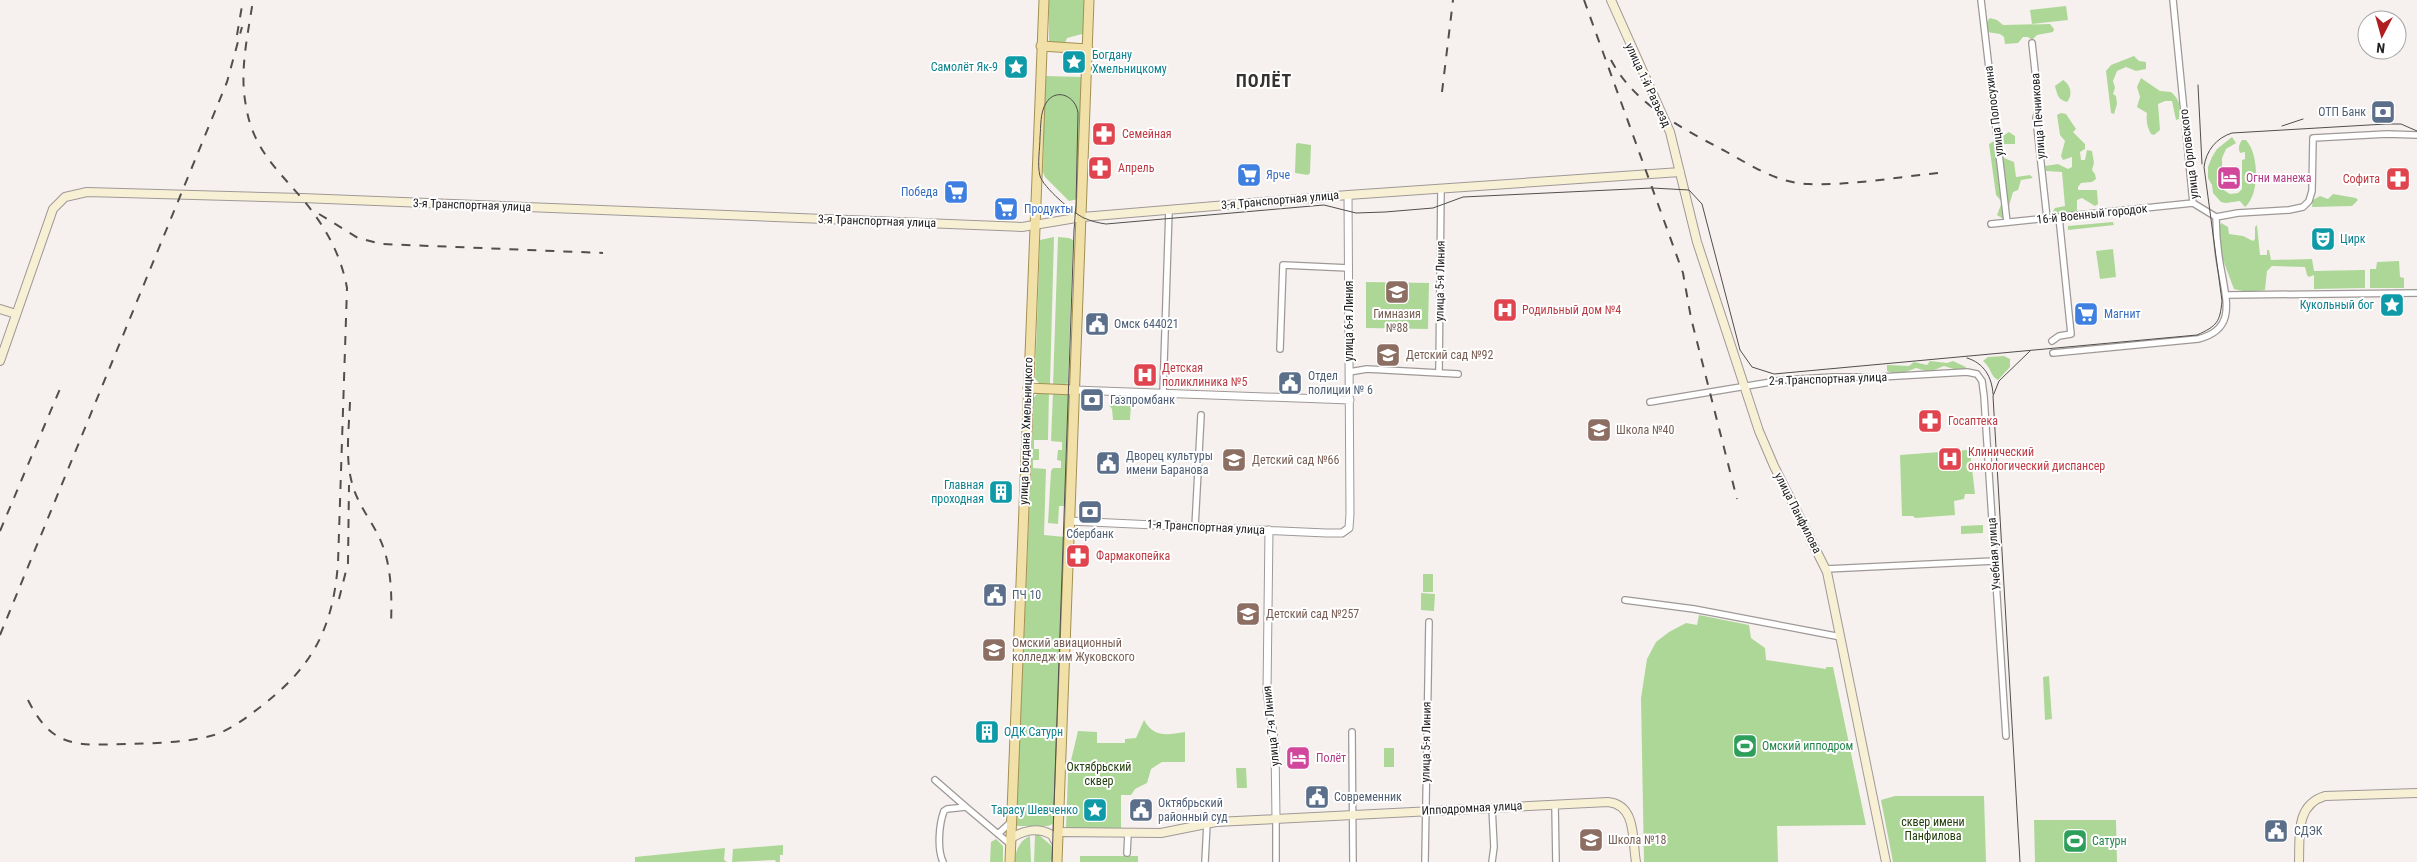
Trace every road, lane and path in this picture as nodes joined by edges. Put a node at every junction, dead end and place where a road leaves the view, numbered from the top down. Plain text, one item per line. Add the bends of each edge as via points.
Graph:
1 (1044, 0) edge
2 (1089, 0) edge
3 (1610, 0) edge
4 (1981, 0) edge
5 (2173, 0) edge
6 (2032, 43) dead end
7 (1041, 46) junction
8 (1088, 49) junction
9 (2417, 135) edge
10 (1680, 172) junction
11 (1441, 188) junction
12 (1348, 195) junction
13 (2193, 203) junction
14 (1169, 210) junction
15 (1082, 217) junction
16 (2059, 217) junction
17 (2216, 217) junction
18 (2047, 218) junction
19 (2007, 222) junction
20 (1991, 224) dead end
21 (1033, 226) junction
22 (1349, 268) junction
23 (2417, 293) edge
24 (2227, 295) junction
25 (0, 309) edge
26 (16, 314) junction
27 (2052, 341) dead end
28 (1280, 349) dead end
29 (2053, 353) dead end
30 (0, 362) edge
31 (1349, 372) junction
32 (1439, 373) junction
33 (1458, 374) dead end
34 (1977, 374) joint
35 (1743, 385) junction
36 (1028, 388) junction
37 (1074, 390) junction
38 (1163, 393) junction
39 (1350, 400) junction
40 (1650, 402) dead end
41 (1201, 415) dead end
42 (1069, 521) junction
43 (1195, 527) junction
44 (1269, 530) junction
45 (1342, 532) joint
46 (1994, 562) junction
47 (1826, 569) junction
48 (1625, 600) dead end
49 (1429, 622) dead end
50 (1841, 637) junction
51 (1352, 732) dead end
52 (2006, 736) dead end
53 (935, 780) dead end
54 (2417, 793) edge
55 (1555, 804) junction
56 (966, 807) junction
57 (1492, 807) junction
58 (1424, 810) junction
59 (1352, 814) junction
60 (1276, 818) junction
61 (1011, 822) junction
62 (1207, 823) junction
63 (1058, 832) junction
64 (998, 834) junction
65 (1128, 834) junction
66 (1010, 842) junction
67 (1057, 844) junction
68 (1127, 853) dead end
69 (943, 862) edge
70 (1010, 862) edge
71 (1057, 862) edge
72 (1205, 862) edge
73 (1276, 862) edge
74 (1353, 862) edge
75 (1425, 862) edge
76 (1492, 862) edge
77 (1556, 862) edge
78 (1636, 862) edge
79 (1886, 862) edge
80 (2299, 862) edge

1 - 7 main road, улица Богдана Хмельницкого
2 - 8 main road
3 - 10 main road, улица 1-й Разъезд via 1663,114
4 - 19 street, улица Полосухина
5 - 13 street, улица Орловского
6 - 18 street, улица Печникова
7 - 8 main road
7 - 21 main road, улица Богдана Хмельницкого
8 - 15 main road
9 - 17 street via 2313,138 2312,192 2303,207
10 - 11 main road, 3-я Транспортная улица
10 - 35 main road, улица Панфилова via 1697,242
11 - 12 main road, 3-я Транспортная улица
11 - 32 street, улица 5-я Линия
12 - 14 main road, 3-я Транспортная улица
12 - 22 street, улица 6-я Линия
13 - 16 street, 16-й Военный городок
13 - 17 street, улица Орловского
14 - 15 main road, 3-я Транспортная улица
14 - 38 street
15 - 21 main road, 3-я Транспортная улица
15 - 37 main road
16 - 18 street, 16-й Военный городок
16 - 27 street via 2071,334
17 - 24 street via 2216,235
18 - 19 street, 16-й Военный городок
19 - 20 street, 16-й Военный городок
21 - 26 main road, 3-я Транспортная улица via 87,192 58,202 48,220
21 - 36 main road, улица Богдана Хмельницкого
22 - 28 street via 1283,265
22 - 31 street, улица 6-я Линия
23 - 24 street
24 - 29 street via 2222,324 2207,337
25 - 26 main road
26 - 30 main road
31 - 32 street
31 - 39 street, улица 6-я Линия
32 - 33 street
34 - 35 street, 2-я Транспортная улица via 1833,377
34 - 46 street, Учебная улица via 1983,387
35 - 40 street, 2-я Транспортная улица
35 - 47 main road, улица Панфилова via 1774,466
36 - 37 main road
36 - 61 main road, улица Богдана Хмельницкого
37 - 38 street
37 - 42 main road
38 - 39 street
39 - 45 street, улица 6-я Линия via 1350,523 1349,528
41 - 43 street
42 - 43 street, 1-я Транспортная улица
42 - 63 main road
43 - 44 street, 1-я Транспортная улица
44 - 45 street, 1-я Транспортная улица
44 - 60 street, улица 7-я Линия via 1266,691 1275,747
46 - 47 street
46 - 52 street, Учебная улица
47 - 50 main road, улица Панфилова
48 - 50 street via 1694,609
49 - 58 street, улица 5-я Линия
50 - 79 main road, улица Панфилова
51 - 59 street
53 - 56 street
54 - 80 main road via 2325,796 2311,802 2301,819
55 - 57 main road, Ипподромная улица
55 - 77 street
55 - 78 main road, Ипподромная улица via 1618,804 1630,816
56 - 64 street
56 - 69 street via 944,811 940,848
57 - 58 main road, Ипподромная улица
57 - 76 street
58 - 59 main road, Ипподромная улица
58 - 75 street, улица 5-я Линия
59 - 60 main road, Ипподромная улица
59 - 74 street
60 - 62 main road, Ипподромная улица
60 - 73 street, улица 7-я Линия
61 - 64 street
61 - 66 main road, улица Богдана Хмельницкого
62 - 65 main road, Ипподромная улица via 1161,833
62 - 72 street
63 - 65 main road, Ипподромная улица
63 - 67 main road
64 - 66 street
65 - 68 street
66 - 67 main road via 1022,832 1042,831 1052,835
66 - 70 main road, улица Богдана Хмельницкого
67 - 71 main road

